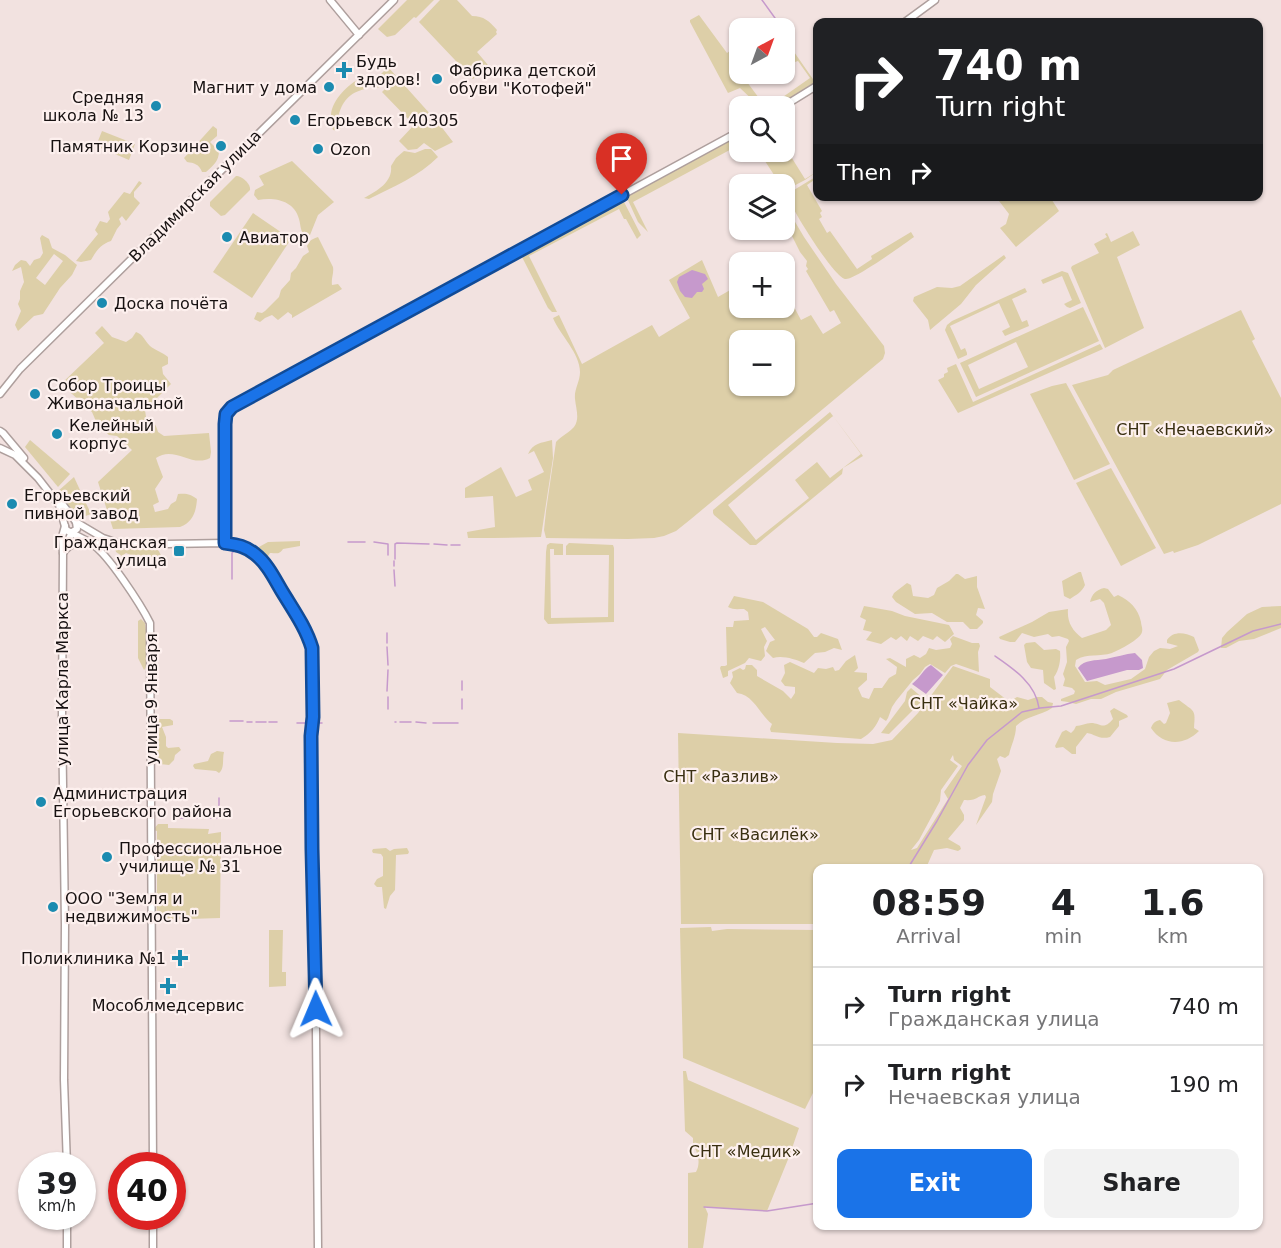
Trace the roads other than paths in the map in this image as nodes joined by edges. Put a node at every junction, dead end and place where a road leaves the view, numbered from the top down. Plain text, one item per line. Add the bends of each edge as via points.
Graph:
1 (330, 0) edge
2 (394, 0) edge
3 (935, 0) edge
4 (910, 18) edge
5 (359, 35) junction
6 (813, 88) edge
7 (795, 99) edge
8 (729, 137) edge
9 (0, 394) edge
10 (2, 432) edge
11 (0, 448) edge
12 (75, 522) junction
13 (65, 525) junction
14 (72, 532) junction
15 (89, 542) junction
16 (225, 543) junction
17 (121, 544) junction
18 (63, 553) junction
19 (67, 1152) edge
20 (153, 1152) edge
21 (67, 1230) edge
22 (153, 1230) edge
23 (67, 1248) edge
24 (153, 1248) edge
25 (318, 1248) edge

1 - 5 street
2 - 5 street, Владимирская улица
3 - 4 street
5 - 9 street, Владимирская улица via 20,369
6 - 7 street
8 - 16 street via 232,407 225,424
10 - 11 street via 4,444
10 - 12 street
11 - 13 street via 20,459 39,478 59,506
12 - 13 street via 69,520
12 - 14 street
12 - 17 street
13 - 14 street
13 - 18 street, улица Карла Маркса
14 - 15 street
14 - 18 street
15 - 17 street
15 - 18 street via 74,543
15 - 20 street, улица 9 Января via 110,562 150,623
16 - 17 street
16 - 25 street via 239,544 253,552 268,568 312,648
18 - 19 street, улица Карла Маркса
21 - 23 street
22 - 24 street

